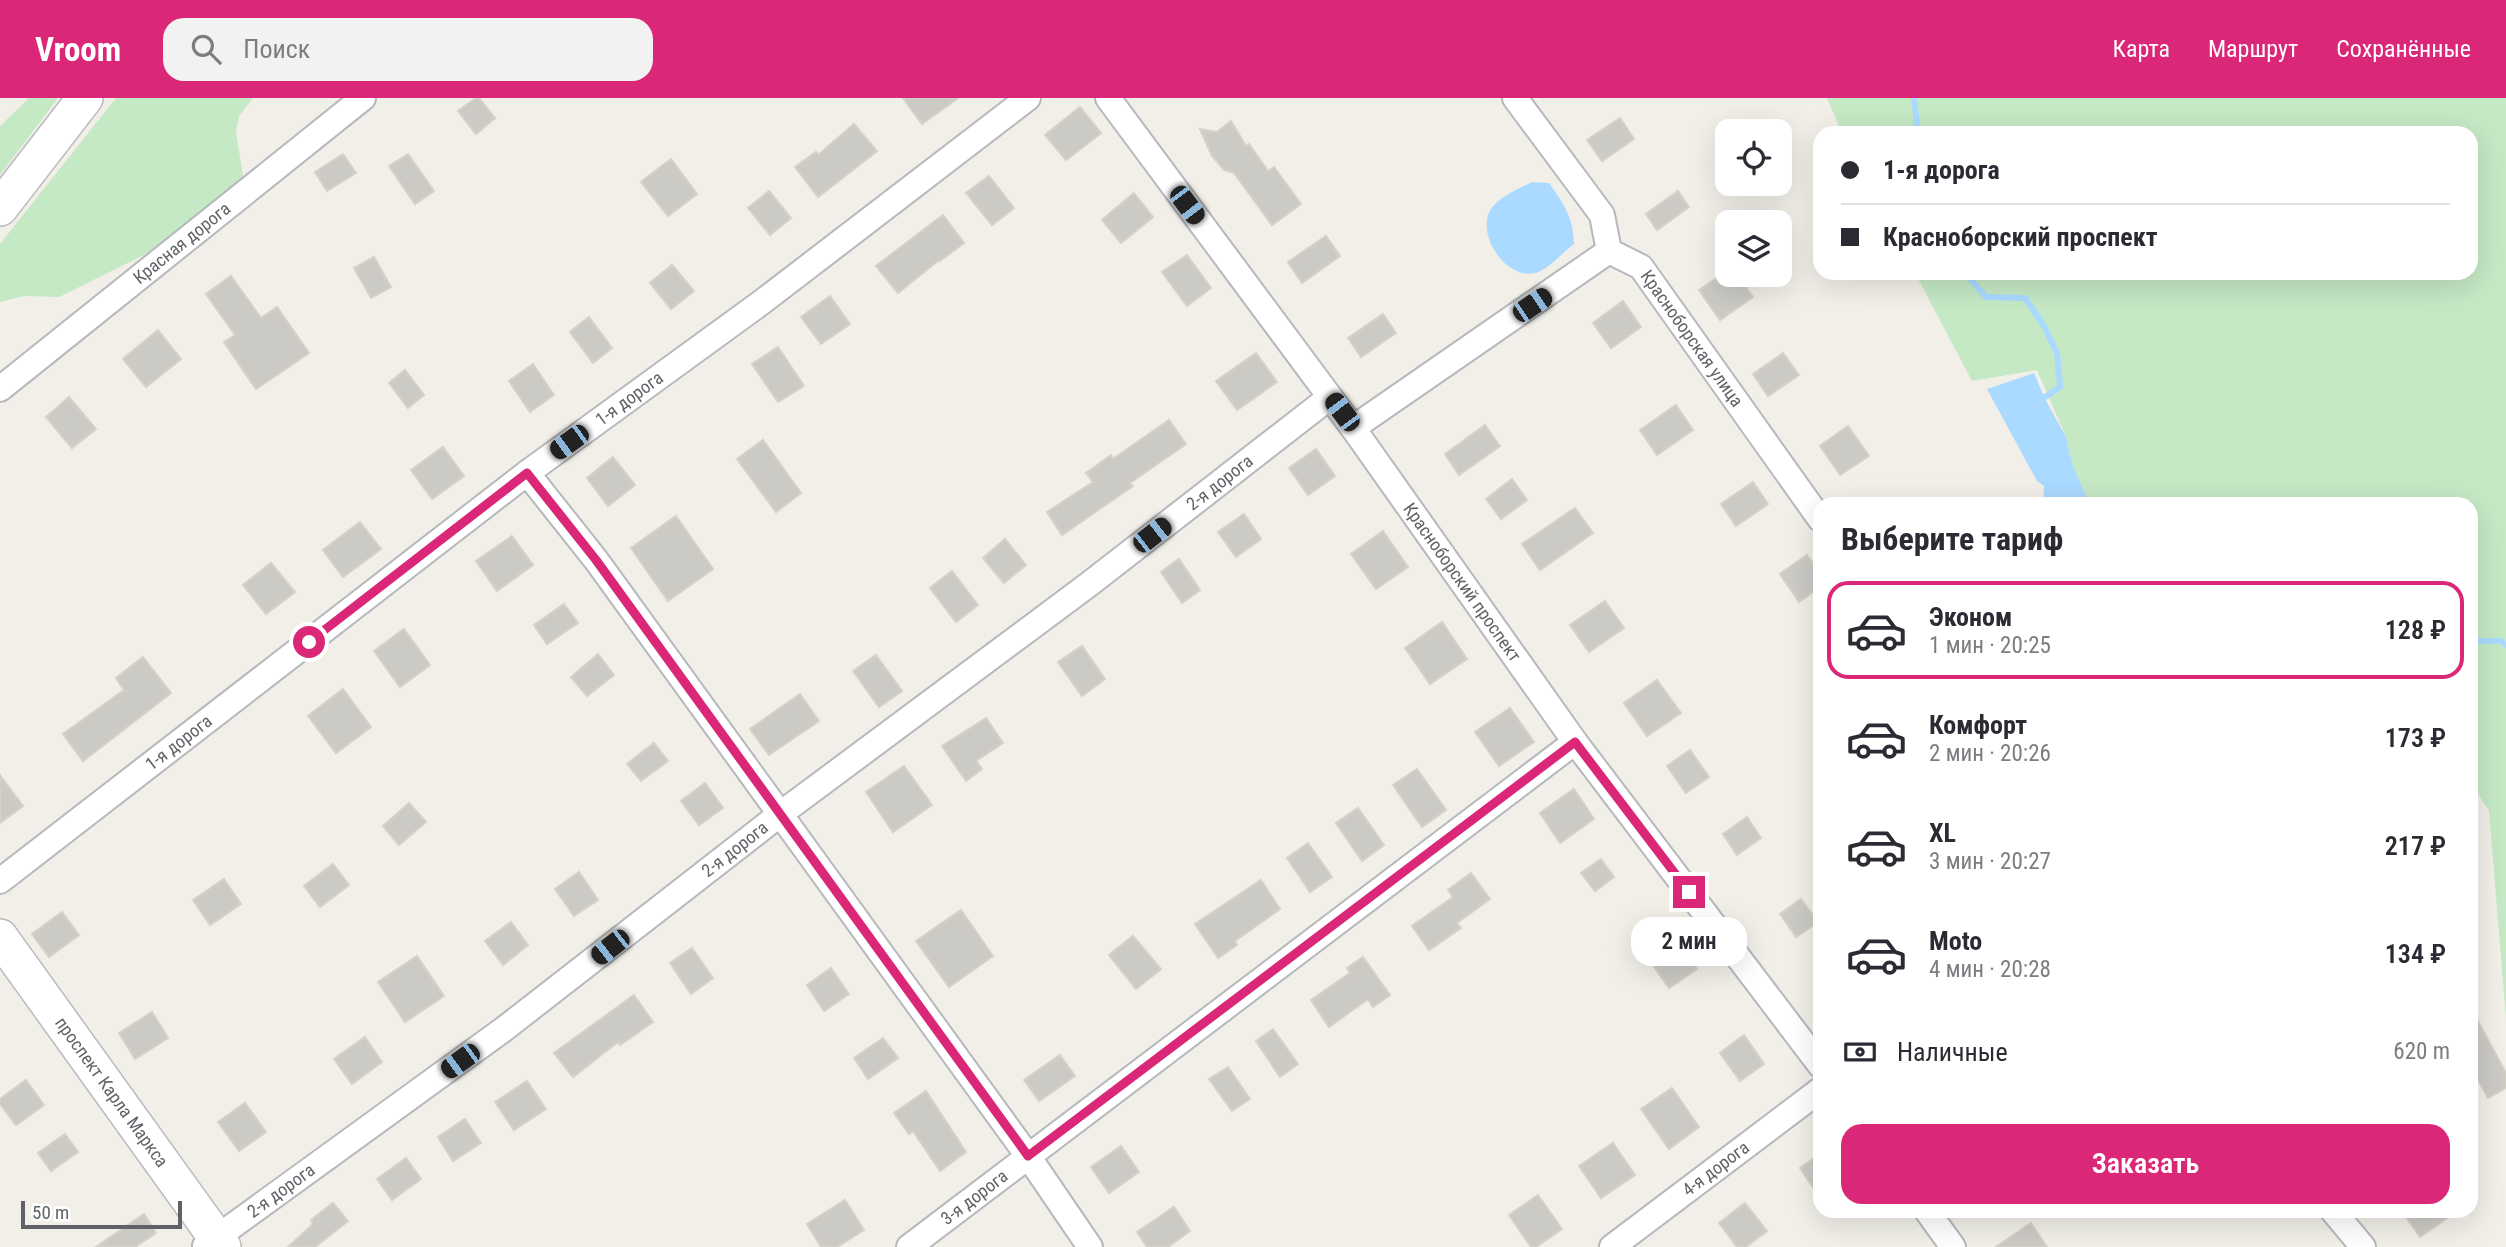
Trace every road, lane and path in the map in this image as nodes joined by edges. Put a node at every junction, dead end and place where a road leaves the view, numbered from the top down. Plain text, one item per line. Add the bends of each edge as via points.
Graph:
1 (85, 98) edge
2 (363, 98) edge
3 (1028, 98) edge
4 (1108, 98) edge
5 (1515, 98) edge
6 (0, 208) edge
7 (1609, 251) junction
8 (0, 389) edge
9 (1330, 397) junction
10 (1353, 428) junction
11 (527, 473) junction
12 (1813, 509) edge
13 (1575, 742) junction
14 (779, 815) junction
15 (0, 881) edge
16 (0, 937) edge
17 (1813, 1056) edge
18 (1813, 1095) edge
19 (1028, 1156) junction
20 (1932, 1218) edge
21 (2339, 1218) edge
22 (214, 1244) edge
23 (909, 1247) edge
24 (1090, 1247) edge
25 (1612, 1247) edge
26 (1954, 1247) edge
27 (2362, 1247) edge

1 - 6 street
2 - 8 street, Красная дорога
3 - 11 street, 1-я дорога via 762,302
4 - 9 street, Красноборский проспект
5 - 7 street via 1602,215
7 - 10 street
7 - 12 street, Красноборская улица via 1641,267
9 - 10 street, Красноборский проспект
9 - 14 street, 2-я дорога via 1088,585
10 - 13 street, Красноборский проспект
11 - 14 street via 596,560
11 - 15 street, 1-я дорога
13 - 17 street, Красноборский проспект
13 - 19 street, 3-я дорога
14 - 19 street
14 - 22 street, 2-я дорога via 504,1029
16 - 22 street, проспект Карла Маркса
18 - 25 street, 4-я дорога
19 - 23 street, 3-я дорога
19 - 24 street
20 - 26 street
21 - 27 street

